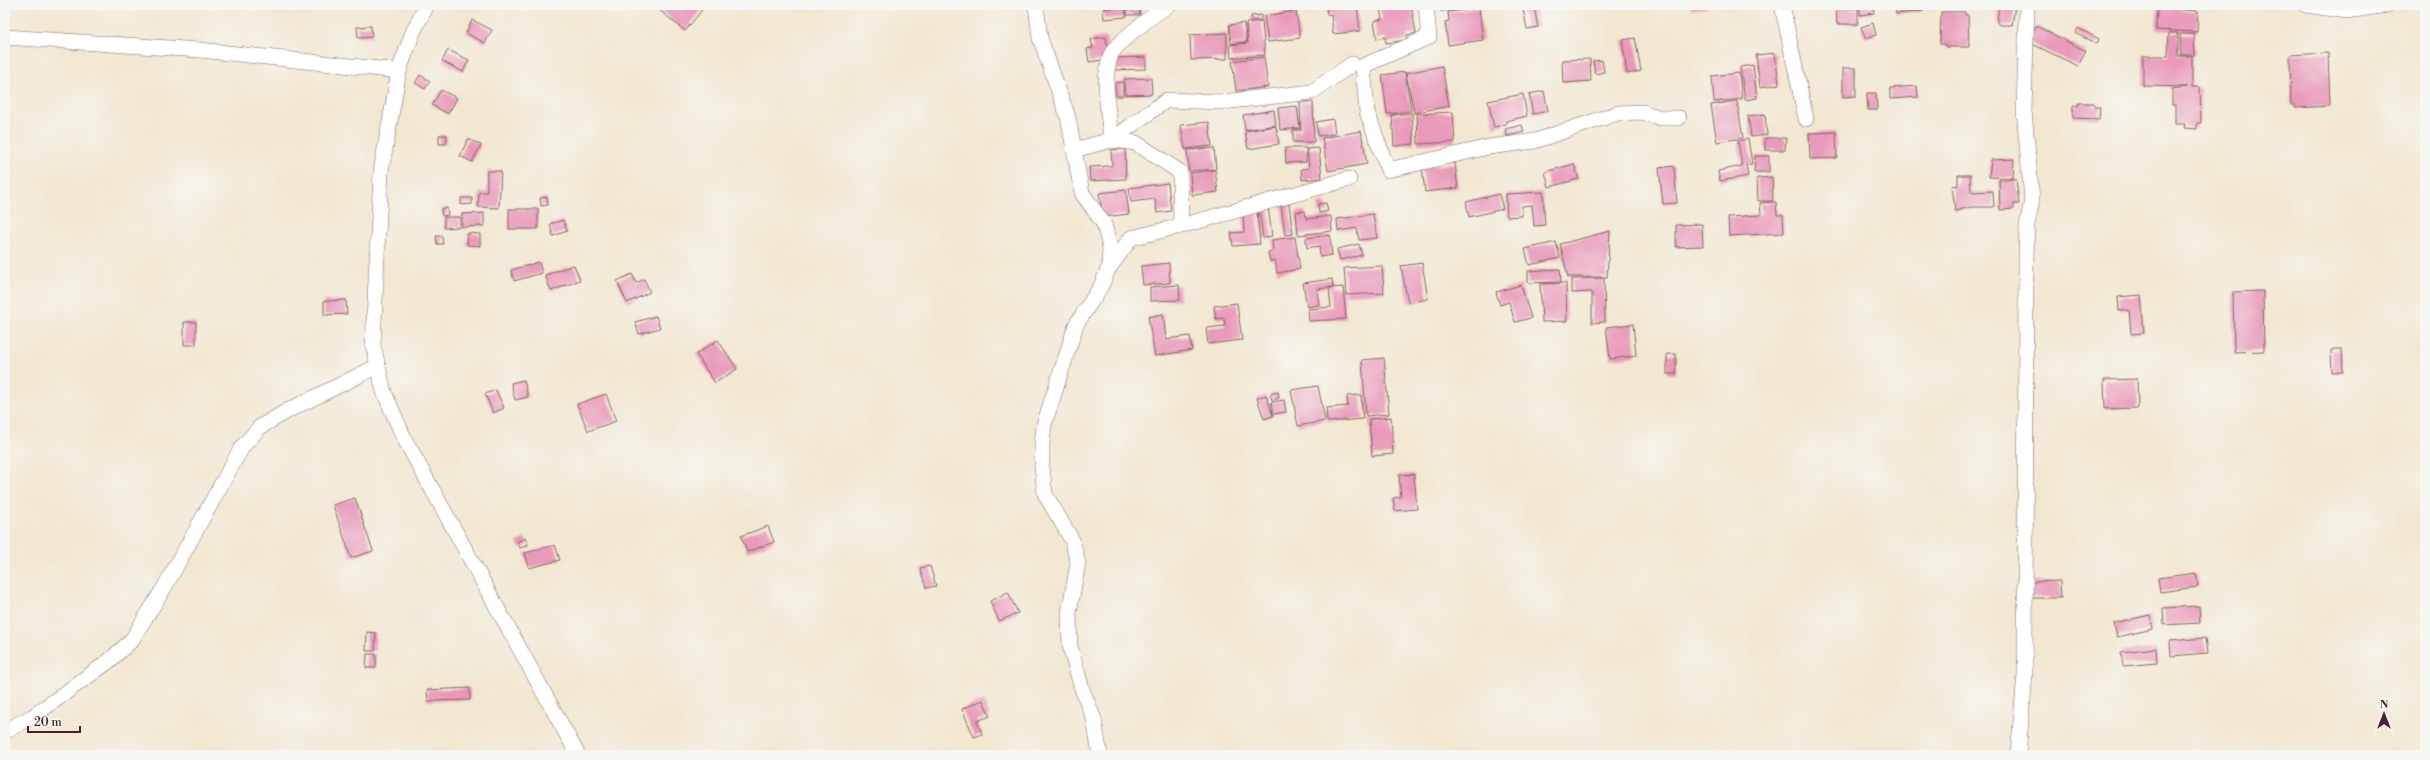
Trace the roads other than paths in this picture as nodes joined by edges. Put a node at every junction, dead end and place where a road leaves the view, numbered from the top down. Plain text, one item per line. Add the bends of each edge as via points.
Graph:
1 (427, 5) edge
2 (1036, 5) edge
3 (1169, 5) edge
4 (1426, 5) edge
5 (1782, 5) edge
6 (2027, 5) edge
7 (2306, 5) edge
8 (2387, 5) edge
9 (2364, 7) edge
10 (5, 37) edge
11 (1352, 64) dead end
12 (399, 71) junction
13 (1679, 118) dead end
14 (1806, 119) dead end
15 (1111, 140) junction
16 (1074, 150) junction
17 (1349, 179) dead end
18 (1180, 226) junction
19 (1109, 268) junction
20 (378, 366) junction
21 (5, 731) edge
22 (578, 755) edge
23 (1100, 755) edge
24 (2018, 755) edge

1 - 12 street via 413,32
2 - 16 street via 1040,38 1068,117
3 - 15 street via 1146,20 1111,54 1106,86
4 - 13 street via 1429,37 1363,66 1367,112 1388,170 1489,147 1535,141 1618,112 1642,112 1661,118
5 - 14 street
6 - 24 street via 2024,111 2032,200 2027,225 2026,257 2025,674
7 - 9 street via 2347,11
8 - 9 street
10 - 12 street via 200,50
11 - 15 street via 1312,92 1222,102 1167,100
12 - 20 street via 381,171 373,345
15 - 16 street
15 - 18 street via 1136,143 1180,172
16 - 19 street via 1082,193 1104,224 1110,248
17 - 18 street
18 - 19 street via 1131,238
19 - 23 street via 1101,286 1076,325 1044,426 1042,444 1045,494 1072,540 1078,562 1069,613 1070,646 1082,689 1094,719
20 - 21 street via 289,410 260,428 242,447 164,588 131,641 109,661 32,717
20 - 22 street via 384,392 404,438

